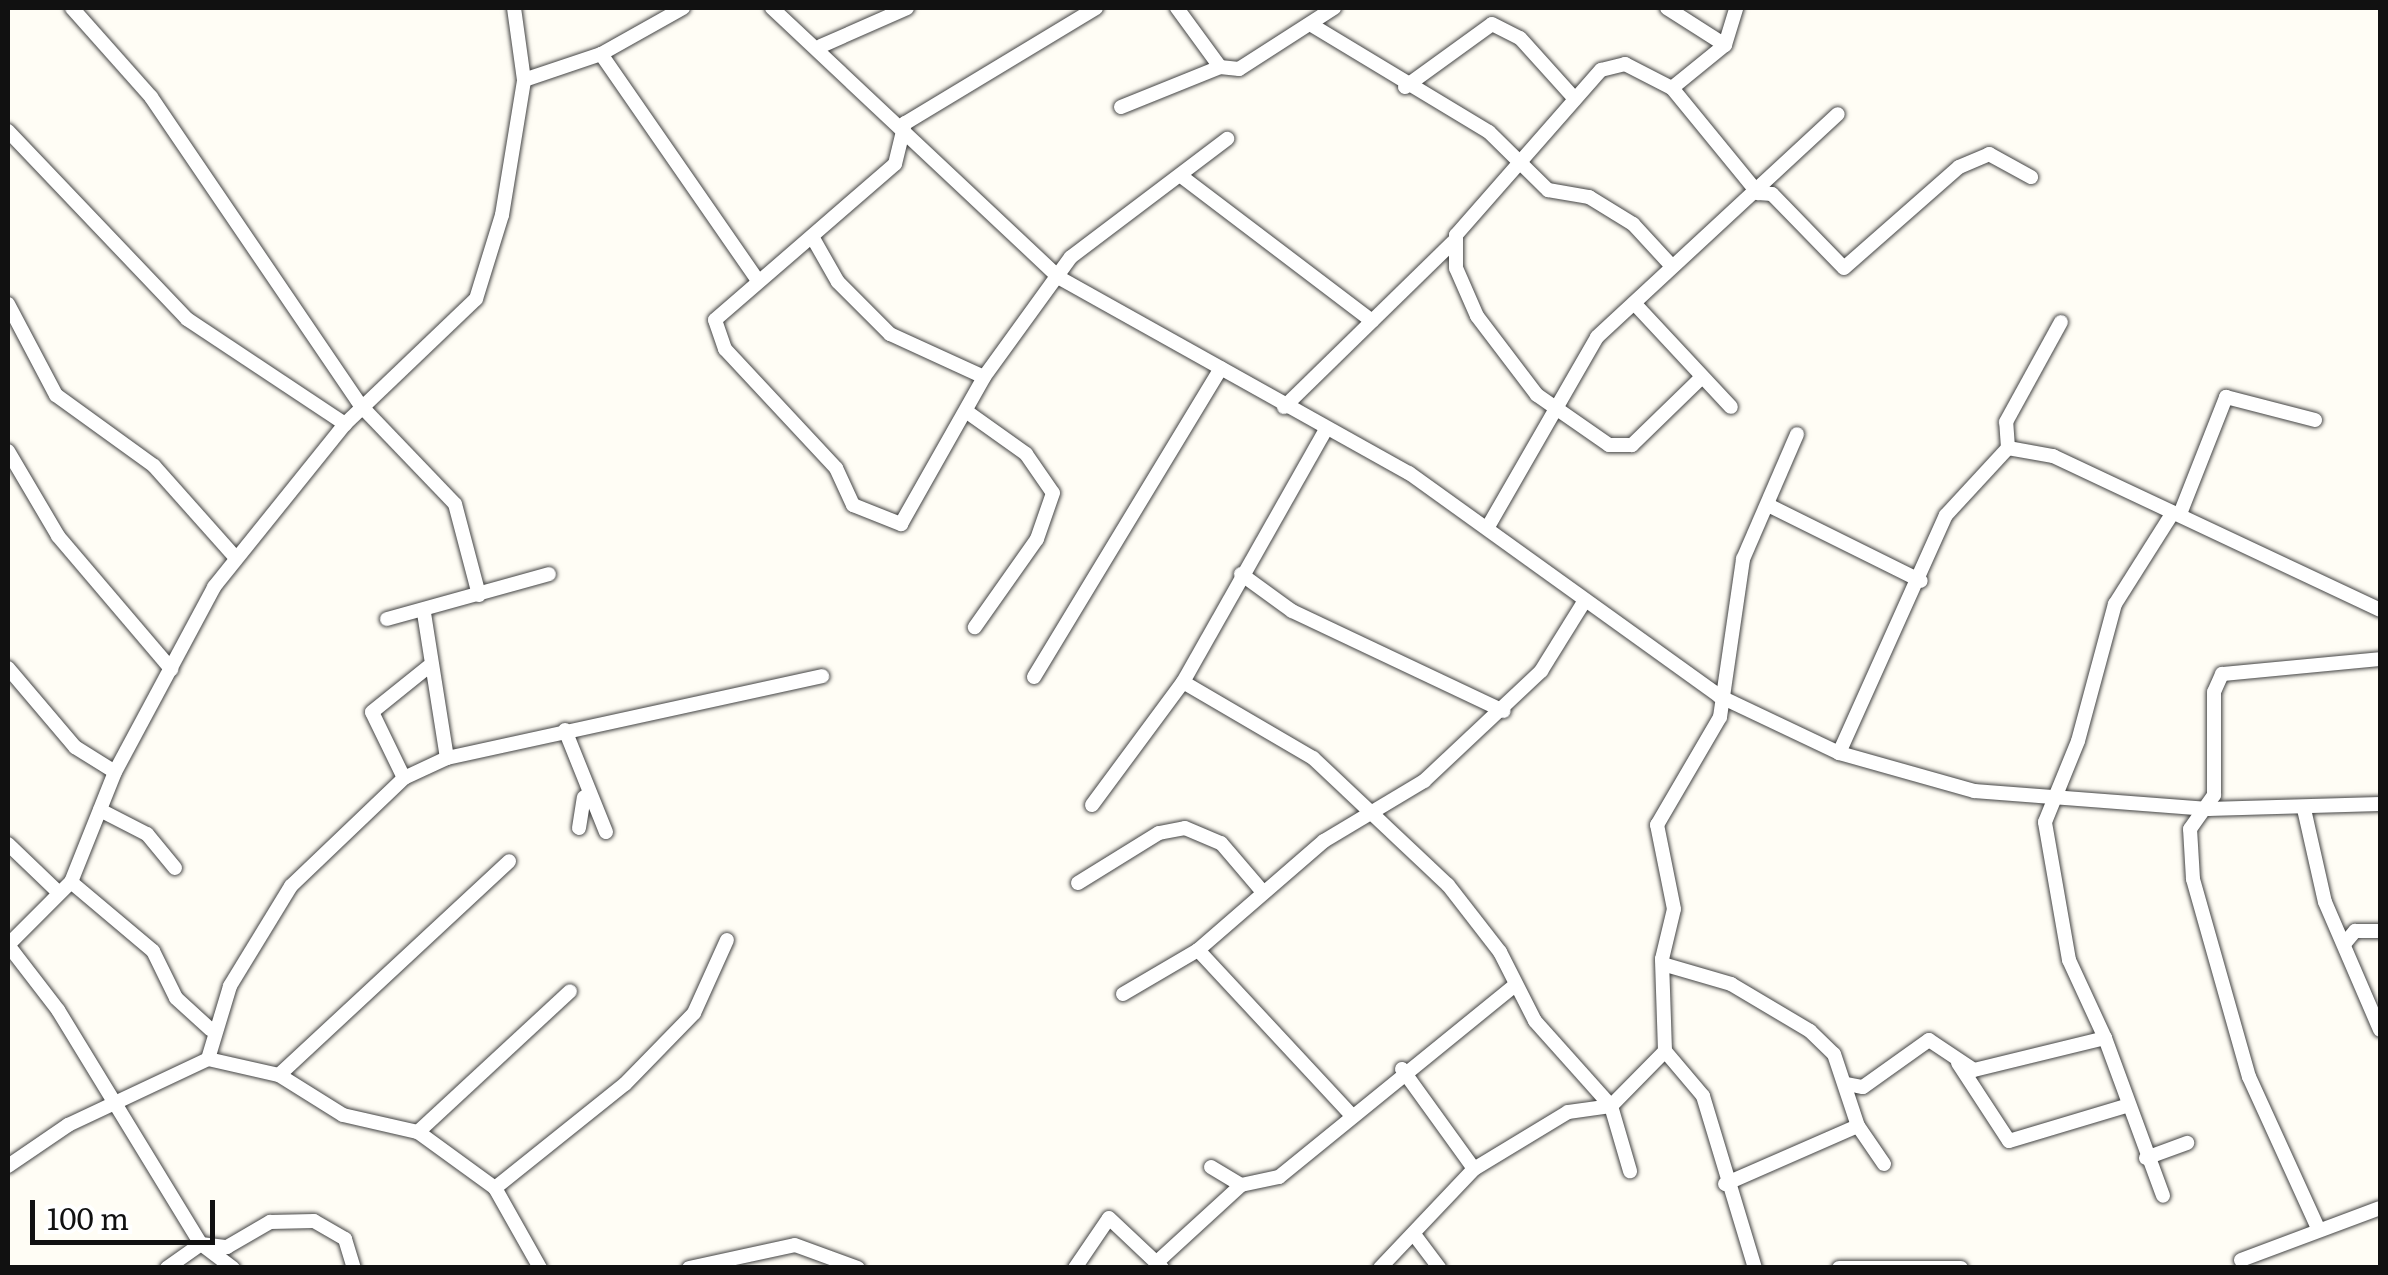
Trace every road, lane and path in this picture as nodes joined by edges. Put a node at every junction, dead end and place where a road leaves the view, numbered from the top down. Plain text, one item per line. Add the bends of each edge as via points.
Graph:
1 (72, 8) edge
2 (514, 8) edge
3 (683, 8) edge
4 (772, 8) edge
5 (906, 8) edge
6 (1096, 8) edge
7 (1177, 8) edge
8 (1334, 8) edge
9 (1667, 8) edge
10 (1736, 8) edge
11 (1310, 24) junction
12 (1725, 45) junction
13 (820, 46) junction
14 (601, 54) junction
15 (1220, 66) junction
16 (524, 80) junction
17 (1404, 86) junction
18 (1672, 88) junction
19 (1575, 98) junction
20 (1121, 107) dead end
21 (1838, 114) dead end
22 (8, 132) edge
23 (904, 132) junction
24 (1227, 140) dead end
25 (1524, 160) junction
26 (1182, 176) junction
27 (2032, 177) dead end
28 (1758, 193) junction
29 (814, 240) junction
30 (1453, 242) junction
31 (1669, 264) junction
32 (1058, 277) junction
33 (756, 278) junction
34 (1634, 303) junction
35 (8, 304) edge
36 (1372, 321) junction
37 (2062, 322) dead end
38 (1221, 368) junction
39 (984, 377) junction
40 (1702, 378) junction
41 (362, 407) junction
42 (1284, 407) junction
43 (1731, 407) dead end
44 (1558, 412) junction
45 (970, 414) junction
46 (2315, 420) dead end
47 (344, 424) junction
48 (1326, 430) junction
49 (1796, 434) dead end
50 (2008, 448) junction
51 (8, 451) edge
52 (1772, 507) junction
53 (2176, 514) junction
54 (1489, 525) junction
55 (236, 558) junction
56 (549, 574) dead end
57 (1241, 574) junction
58 (1921, 580) junction
59 (479, 595) junction
60 (1584, 602) junction
61 (2380, 610) edge
62 (424, 613) junction
63 (386, 620) dead end
64 (975, 627) dead end
65 (2380, 660) edge
66 (428, 667) junction
67 (8, 668) edge
68 (171, 669) junction
69 (822, 676) dead end
70 (1034, 676) dead end
71 (1183, 682) junction
72 (1719, 696) junction
73 (1504, 711) junction
74 (565, 730) junction
75 (1839, 753) junction
76 (447, 758) junction
77 (115, 772) junction
78 (404, 778) junction
79 (584, 797) junction
80 (2056, 803) junction
81 (2380, 804) edge
82 (1092, 805) dead end
83 (2208, 809) junction
84 (2304, 809) junction
85 (100, 810) junction
86 (1376, 810) junction
87 (579, 828) dead end
88 (606, 832) dead end
89 (8, 844) edge
90 (510, 861) dead end
91 (175, 868) dead end
92 (1078, 883) dead end
93 (65, 887) junction
94 (1262, 891) junction
95 (2380, 932) edge
96 (726, 940) dead end
97 (2346, 943) junction
98 (8, 945) edge
99 (1198, 950) junction
100 (1666, 965) junction
101 (1512, 987) junction
102 (570, 991) dead end
103 (1123, 994) dead end
104 (212, 1030) junction
105 (2380, 1030) edge
106 (2104, 1038) junction
107 (1665, 1052) junction
108 (208, 1059) junction
109 (1958, 1063) junction
110 (1402, 1069) junction
111 (279, 1076) junction
112 (1847, 1084) junction
113 (117, 1102) junction
114 (1611, 1106) junction
115 (2126, 1106) junction
116 (1352, 1116) junction
117 (1858, 1126) junction
118 (418, 1132) junction
119 (2187, 1143) dead end
120 (2146, 1158) junction
121 (1884, 1164) dead end
122 (8, 1166) edge
123 (1211, 1167) dead end
124 (1474, 1169) junction
125 (1630, 1171) dead end
126 (1725, 1184) junction
127 (1241, 1185) junction
128 (494, 1188) junction
129 (2163, 1196) dead end
130 (2380, 1208) edge
131 (2317, 1226) junction
132 (1416, 1237) junction
133 (201, 1244) junction
134 (2241, 1260) dead end
135 (1159, 1265) edge
136 (175, 1266) edge
137 (1755, 1267) edge
138 (232, 1268) edge
139 (354, 1268) edge
140 (540, 1268) edge
141 (689, 1268) edge
142 (858, 1268) edge
143 (1076, 1268) edge
144 (1380, 1268) edge
145 (1439, 1268) edge
146 (1838, 1268) edge
147 (1961, 1268) edge

1 - 41 street via 151,97
2 - 16 street
3 - 14 street
4 - 13 street
5 - 13 street
6 - 23 street via 939,98
7 - 15 street
8 - 11 street
9 - 12 street
10 - 12 street
11 - 15 street via 1239,69
11 - 17 street
12 - 18 street
13 - 23 street
14 - 16 street
14 - 33 street
15 - 20 street
16 - 41 street via 502,214 476,299
17 - 19 street via 1492,24 1520,38
17 - 25 street
18 - 19 street via 1612,64
18 - 28 street
19 - 25 street
21 - 28 street
22 - 47 street via 187,319
23 - 29 street via 895,164
23 - 32 street
24 - 26 street
25 - 30 street
25 - 31 street via 1548,190 1589,197
26 - 32 street via 1071,257
26 - 36 street
27 - 28 street via 1990,154 1959,167 1844,268 1784,205
28 - 31 street
29 - 33 street
29 - 39 street via 838,282 890,334
30 - 36 street
30 - 44 street via 1477,316
31 - 34 street
32 - 38 street
32 - 39 street
33 - 45 street via 715,320 714,332 836,468 853,504 901,524
34 - 40 street
34 - 44 street via 1597,336
35 - 55 street via 56,395 154,466
36 - 42 street
37 - 50 street via 2006,422
38 - 42 street
38 - 70 street
39 - 45 street
40 - 43 street
40 - 44 street via 1632,446 1609,446
41 - 47 street
41 - 59 street via 456,504
42 - 48 street
44 - 54 street
45 - 64 street via 1026,454 1053,493 1036,539
46 - 53 street via 2226,397
47 - 55 street
48 - 54 street
48 - 57 street
49 - 52 street
50 - 53 street via 2053,456
50 - 58 street via 1946,515
51 - 68 street via 58,536
52 - 58 street
52 - 72 street via 1743,559
53 - 61 street
53 - 80 street via 2115,604
54 - 60 street
55 - 68 street
56 - 59 street
57 - 71 street
57 - 73 street via 1292,611
58 - 75 street
59 - 62 street
60 - 72 street
60 - 73 street
62 - 63 street
62 - 66 street
65 - 83 street via 2222,674
66 - 76 street
66 - 78 street via 372,712
67 - 77 street via 75,747
68 - 77 street
69 - 74 street
71 - 82 street
71 - 86 street via 1313,758
72 - 75 street
72 - 100 street via 1720,717 1657,825 1674,909
73 - 86 street
74 - 76 street
74 - 79 street
75 - 80 street
76 - 78 street
77 - 85 street
78 - 104 street via 291,886 250,945
79 - 87 street
79 - 88 street
80 - 83 street
80 - 106 street via 2045,822 2068,960
81 - 84 street
83 - 84 street
83 - 131 street via 2190,829 2197,896 2248,1077
84 - 97 street via 2325,902
85 - 91 street via 147,834
85 - 93 street
86 - 94 street
86 - 101 street via 1474,917
89 - 93 street
90 - 111 street
92 - 94 street via 1159,833 1185,828 1221,843
93 - 98 street
93 - 104 street via 153,951 176,998
94 - 99 street
95 - 97 street via 2355,931
96 - 128 street via 694,1013 625,1084
97 - 105 street
98 - 113 street
99 - 103 street
99 - 116 street
100 - 107 street
100 - 112 street via 1731,984 1798,1023 1834,1054
101 - 110 street
101 - 114 street
102 - 118 street
104 - 108 street
106 - 109 street via 2010,1066
106 - 115 street
107 - 114 street
107 - 126 street via 1703,1096
108 - 111 street
108 - 113 street
109 - 112 street via 1929,1040 1863,1087
109 - 115 street via 2009,1141
110 - 116 street
110 - 124 street
111 - 118 street via 343,1115
112 - 117 street
113 - 122 street
113 - 133 street
114 - 124 street via 1568,1112
114 - 125 street
115 - 120 street
116 - 127 street via 1279,1177
117 - 121 street
117 - 126 street
118 - 128 street
119 - 120 street
120 - 129 street
123 - 127 street
124 - 132 street
126 - 137 street
127 - 135 street
128 - 140 street
130 - 131 street
131 - 134 street
132 - 144 street
132 - 145 street
133 - 136 street
133 - 138 street
133 - 139 street via 228,1246 270,1222 314,1221 345,1239
135 - 143 street via 1109,1218
141 - 142 street via 795,1244
146 - 147 street

